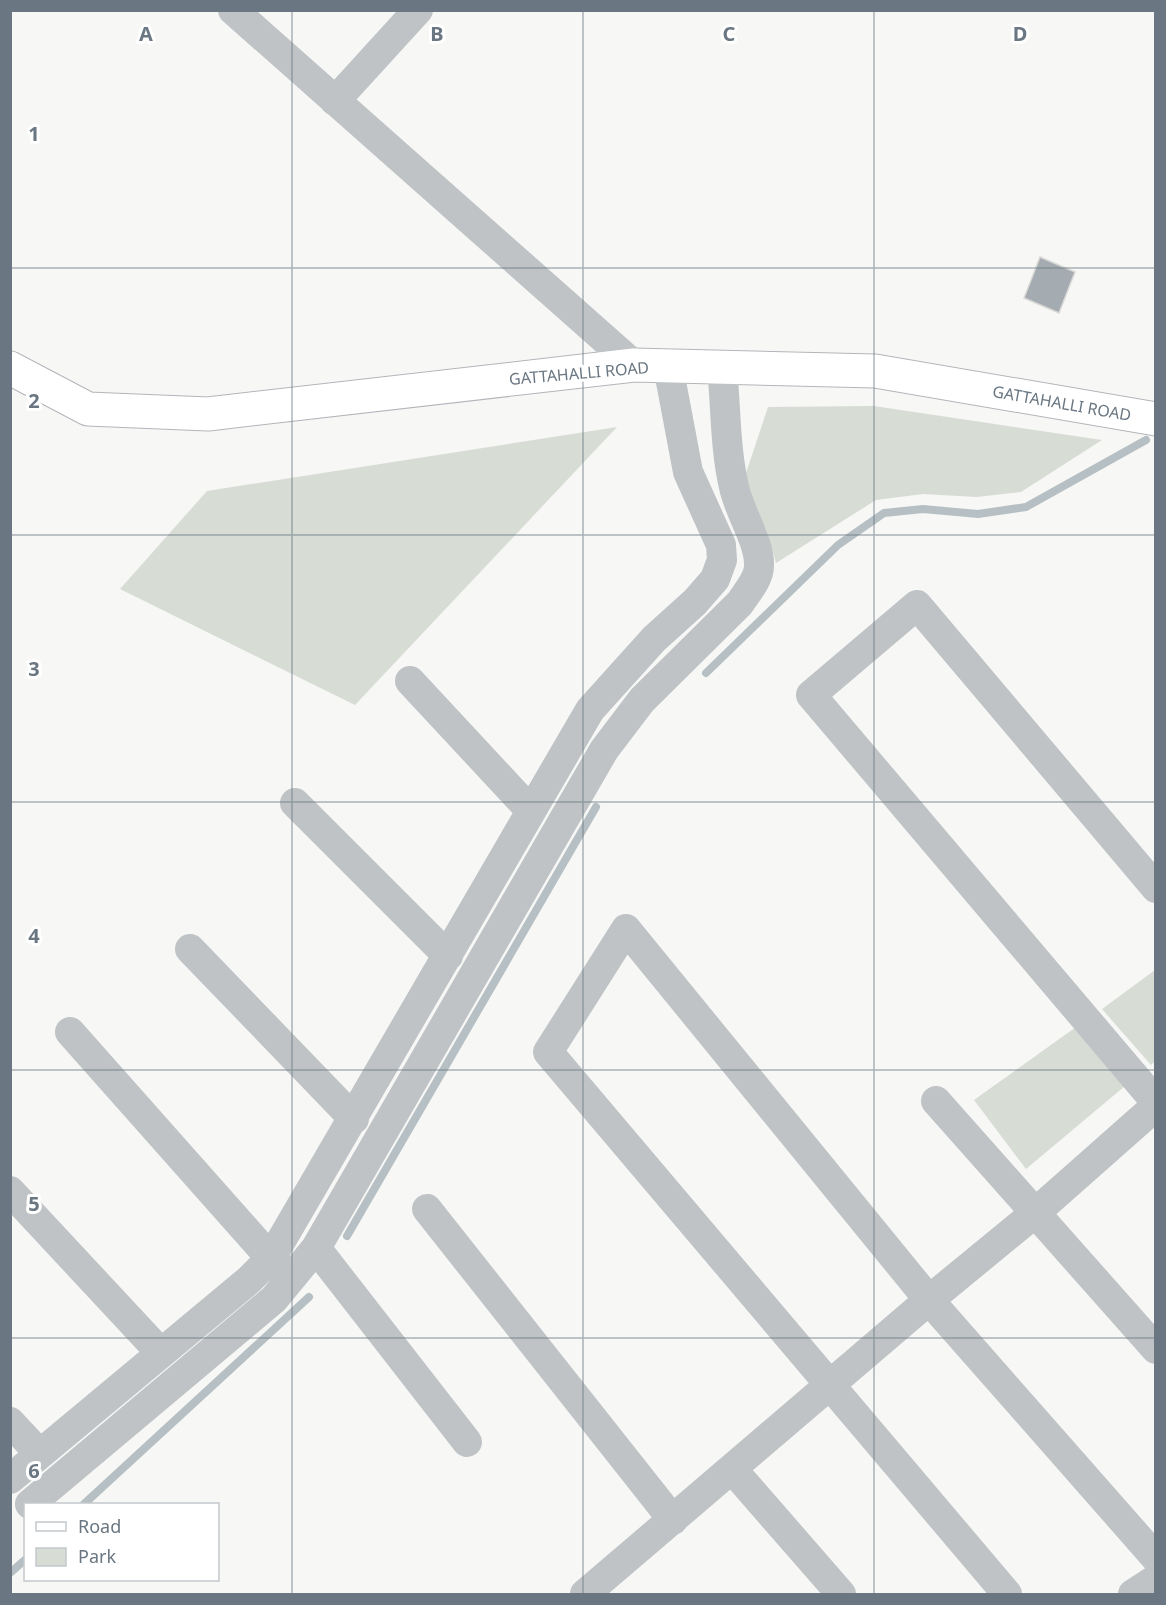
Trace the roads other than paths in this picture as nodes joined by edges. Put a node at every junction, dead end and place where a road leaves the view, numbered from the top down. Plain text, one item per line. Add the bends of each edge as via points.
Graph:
1 (233, 10) edge
2 (418, 10) edge
3 (336, 101) junction
4 (634, 365) junction
5 (668, 366) junction
6 (10, 368) edge
7 (722, 368) junction
8 (1155, 419) edge
9 (410, 681) dead end
10 (295, 803) dead end
11 (531, 810) junction
12 (1155, 888) edge
13 (190, 949) dead end
14 (448, 956) junction
15 (70, 1032) dead end
16 (936, 1101) dead end
17 (1154, 1108) edge
18 (354, 1119) junction
19 (10, 1191) edge
20 (427, 1209) dead end
21 (1035, 1213) junction
22 (316, 1248) junction
23 (271, 1258) junction
24 (291, 1281) junction
25 (929, 1300) junction
26 (1155, 1349) edge
27 (160, 1352) junction
28 (830, 1385) junction
29 (10, 1422) edge
30 (467, 1442) dead end
31 (39, 1453) junction
32 (732, 1469) junction
33 (10, 1479) edge
34 (31, 1503) edge
35 (24, 1510) edge
36 (673, 1520) junction
37 (10, 1521) edge
38 (1155, 1558) edge
39 (1155, 1579) edge
40 (585, 1594) edge
41 (841, 1594) edge
42 (1006, 1594) edge
43 (1133, 1594) edge

1 - 3 street
2 - 3 street
3 - 4 street
4 - 5 main road, GATTAHALLI ROAD
4 - 6 main road, GATTAHALLI ROAD via 208,414 88,408
5 - 7 main road, GATTAHALLI ROAD
5 - 11 street via 688,472 721,545 722,560 715,579 696,602 654,639 590,710
7 - 8 main road, GATTAHALLI ROAD via 874,371
7 - 22 street via 733,486 757,550 759,568 752,585 740,603 642,700 604,750
9 - 11 street
10 - 14 street
11 - 14 street
12 - 17 street via 916,605 811,695
13 - 18 street
14 - 18 street
15 - 23 street
16 - 21 street
17 - 21 street
18 - 23 street
19 - 27 street
20 - 36 street
21 - 25 street
21 - 26 street
22 - 24 street
22 - 30 street
23 - 24 street
23 - 27 street
24 - 34 street via 249,1321
25 - 28 street
25 - 28 street via 626,928 548,1052
25 - 38 street
27 - 31 street
28 - 32 street
28 - 42 street
29 - 31 street
31 - 33 street
32 - 36 street
32 - 41 street
35 - 37 street
36 - 40 street
39 - 43 street

